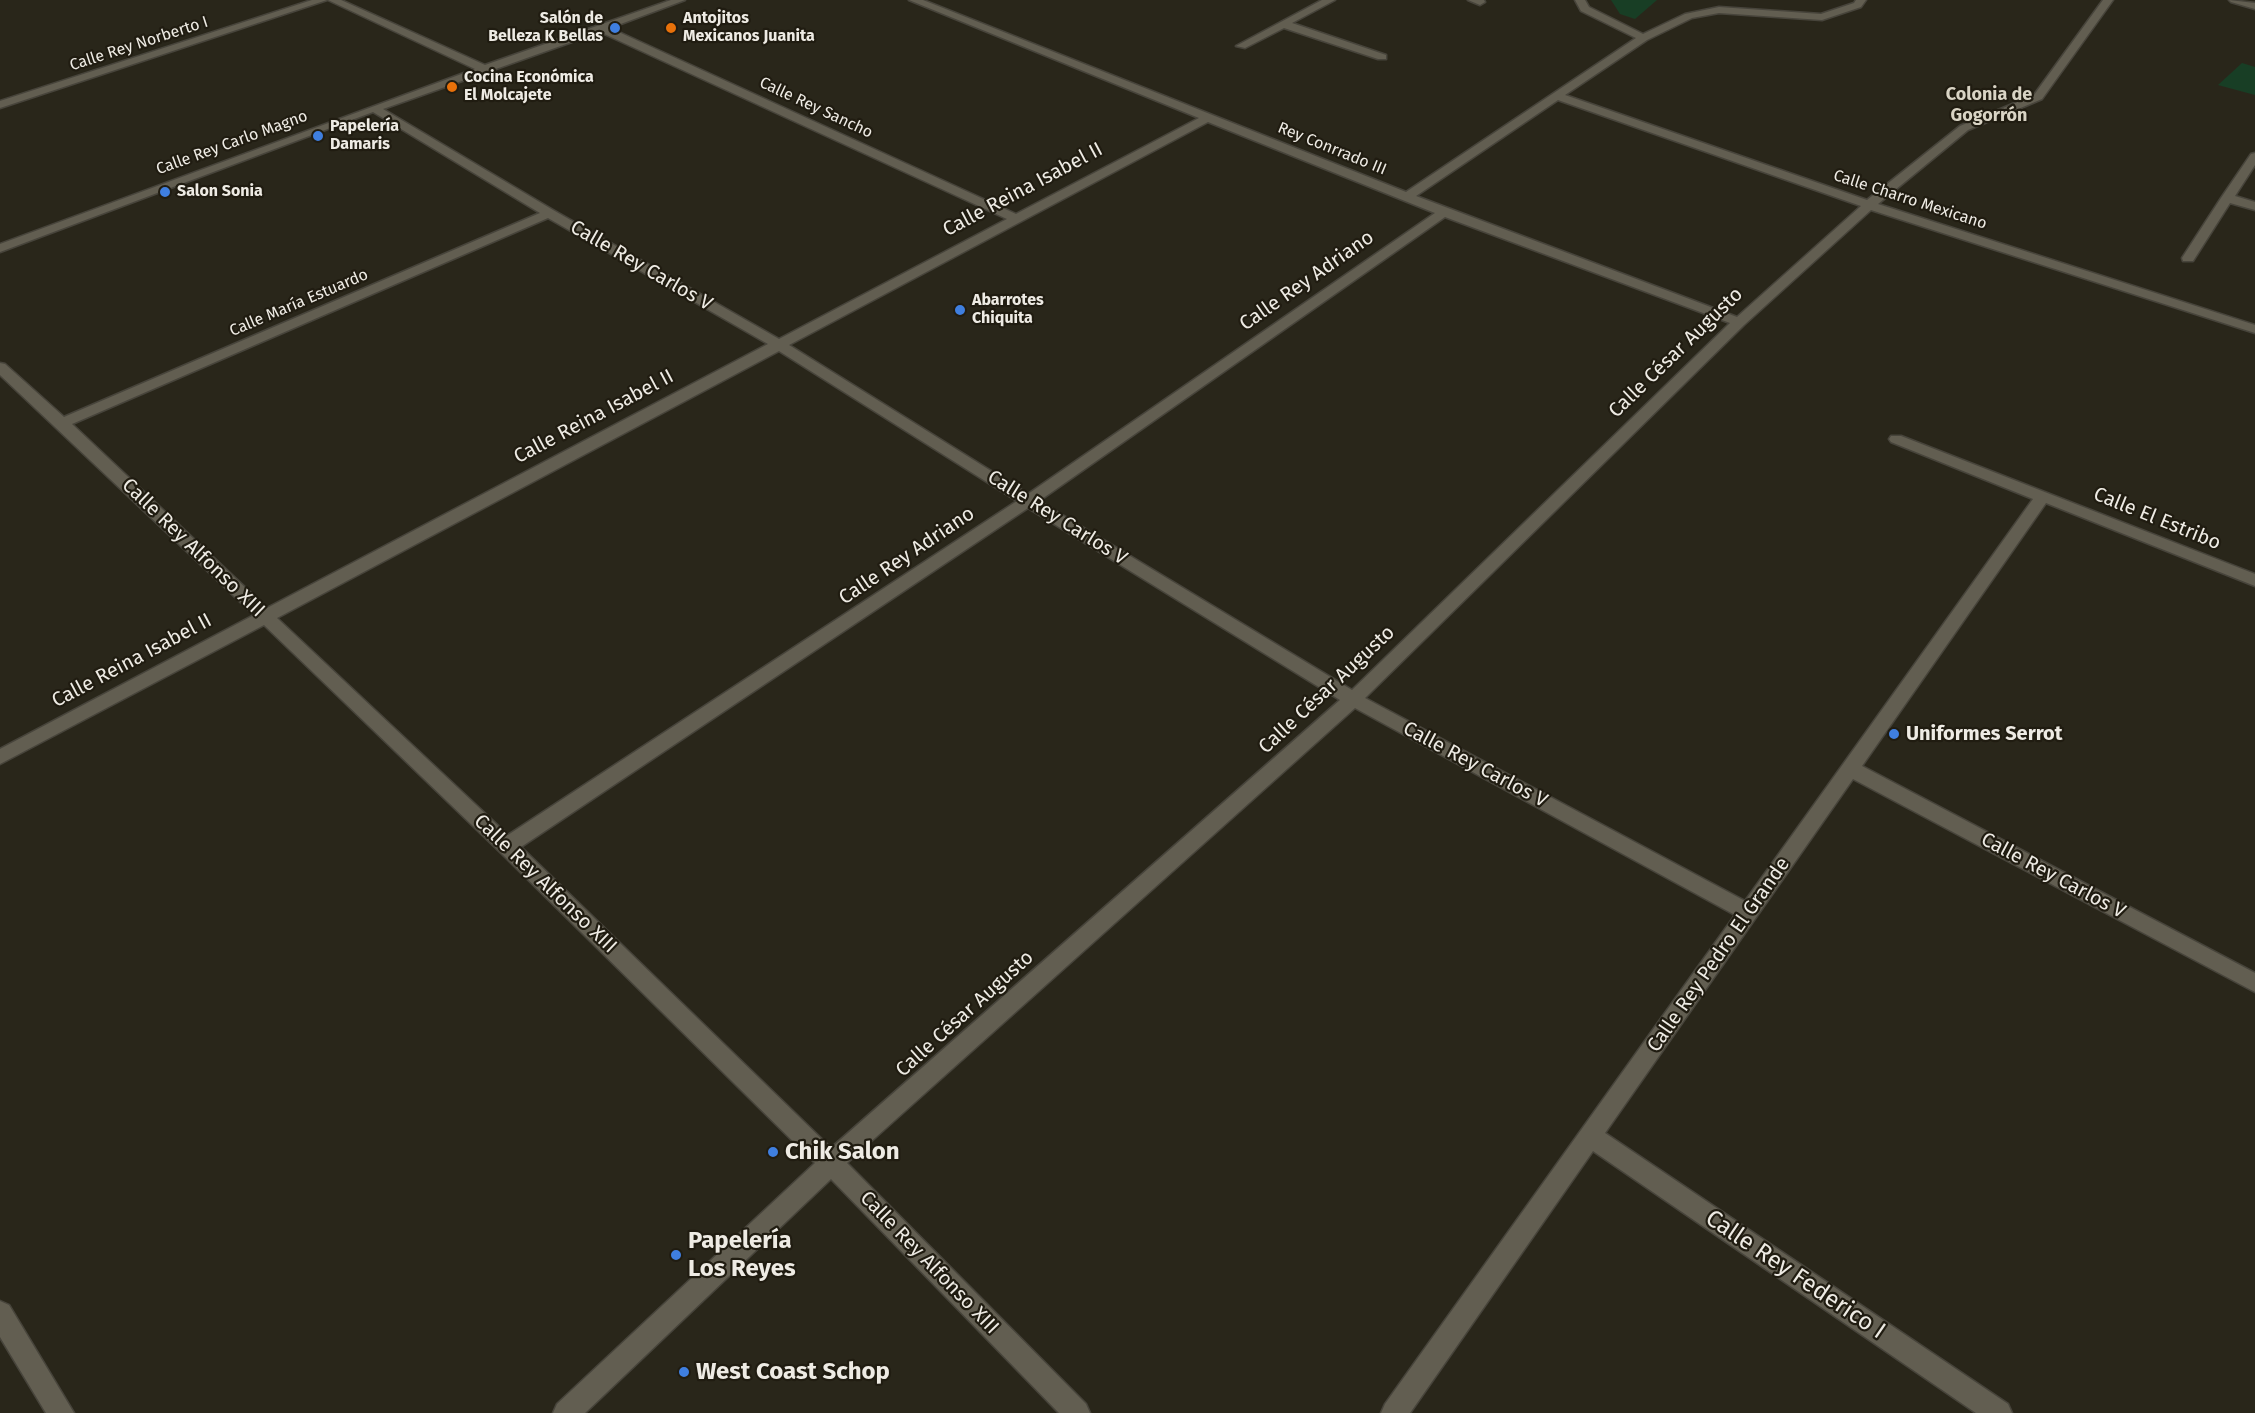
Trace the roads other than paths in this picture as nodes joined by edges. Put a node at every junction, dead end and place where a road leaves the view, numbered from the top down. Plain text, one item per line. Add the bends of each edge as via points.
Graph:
1 (322, 0) edge
2 (333, 0) edge
3 (680, 0) edge
4 (914, 0) edge
5 (1330, 0) edge
6 (1580, 0) edge
7 (1861, 0) edge
8 (2108, 0) edge
9 (2234, 0) edge
10 (2255, 6) edge
11 (1284, 24) junction
12 (601, 28) junction
13 (1643, 38) junction
14 (1241, 46) dead end
15 (1382, 57) dead end
16 (485, 69) junction
17 (1557, 96) junction
18 (0, 105) edge
19 (374, 108) junction
20 (1209, 117) junction
21 (2255, 156) edge
22 (1407, 197) junction
23 (2227, 198) junction
24 (1869, 205) junction
25 (2255, 206) edge
26 (1444, 212) junction
27 (549, 213) junction
28 (1017, 219) junction
29 (0, 248) edge
30 (2188, 258) dead end
31 (1739, 322) junction
32 (2255, 329) edge
33 (779, 345) junction
34 (0, 367) edge
35 (62, 423) junction
36 (1896, 439) dead end
37 (2043, 496) junction
38 (1028, 501) junction
39 (2255, 580) edge
40 (265, 616) junction
41 (1353, 699) junction
42 (0, 757) edge
43 (1851, 769) junction
44 (507, 846) junction
45 (1748, 912) junction
46 (2255, 983) edge
47 (1590, 1136) junction
48 (831, 1163) junction
49 (0, 1314) edge
50 (61, 1413) edge
51 (566, 1413) edge
52 (1077, 1413) edge
53 (1394, 1413) edge
54 (2000, 1413) edge

1 - 18 street, Calle Rey Norberto I
2 - 16 street
3 - 12 street, Calle Rey Carlo Magno
4 - 20 street, Rey Conrrado III
5 - 11 street
6 - 13 street via 1585,9
7 - 13 street via 1858,5 1822,17 1719,10 1689,16
8 - 24 street, Calle César Augusto via 2038,97 1964,129
9 - 10 street
11 - 14 street
11 - 15 street
12 - 16 street, Calle Rey Carlo Magno
12 - 28 street, Calle Rey Sancho
13 - 17 street
16 - 19 street, Calle Rey Carlo Magno
17 - 22 street
17 - 24 street, Calle Charro Mexicano
19 - 27 street, Calle Rey Carlos V
19 - 29 street, Calle Rey Carlo Magno
20 - 22 street, Rey Conrrado III
20 - 28 street, Calle Reina Isabel II
21 - 23 street
22 - 26 street, Rey Conrrado III
23 - 25 street
23 - 30 street
24 - 31 street, Calle César Augusto
24 - 32 street, Calle Charro Mexicano
26 - 31 street, Rey Conrrado III
26 - 38 street, Calle Rey Adriano
27 - 33 street, Calle Rey Carlos V
27 - 35 street, Calle María Estuardo
28 - 33 street, Calle Reina Isabel II
31 - 41 street, Calle César Augusto
33 - 38 street, Calle Rey Carlos V
33 - 40 street, Calle Reina Isabel II
34 - 35 street, Calle Rey Alfonso XIII
35 - 40 street, Calle Rey Alfonso XIII
36 - 37 street, Calle El Estribo
37 - 39 street, Calle El Estribo
37 - 43 street, Calle Rey Pedro El Grande
38 - 41 street, Calle Rey Carlos V
38 - 44 street, Calle Rey Adriano
40 - 42 street, Calle Reina Isabel II
40 - 44 street, Calle Rey Alfonso XIII
41 - 45 street, Calle Rey Carlos V
41 - 48 street, Calle César Augusto
43 - 45 street, Calle Rey Pedro El Grande
43 - 46 street, Calle Rey Carlos V
44 - 48 street, Calle Rey Alfonso XIII
45 - 47 street, Calle Rey Pedro El Grande
47 - 53 street, Calle Rey Pedro El Grande
47 - 54 street, Calle Rey Federico I
48 - 51 street, Calle César Augusto
48 - 52 street, Calle Rey Alfonso XIII
49 - 50 street

